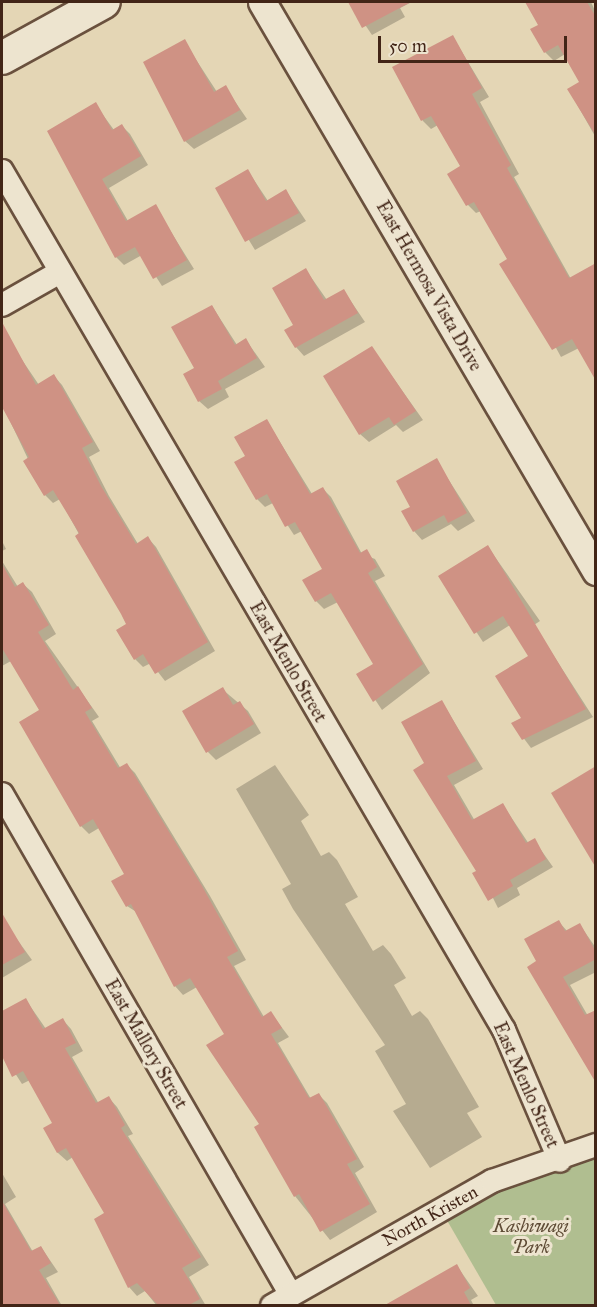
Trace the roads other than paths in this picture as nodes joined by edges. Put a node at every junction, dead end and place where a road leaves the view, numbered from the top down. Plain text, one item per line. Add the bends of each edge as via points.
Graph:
1 (104, 2) edge
2 (262, 2) edge
3 (2, 58) edge
4 (2, 171) edge
5 (60, 272) junction
6 (2, 305) edge
7 (596, 571) edge
8 (2, 794) edge
9 (596, 1145) edge
10 (560, 1161) junction
11 (281, 1300) edge

1 - 3 main road
2 - 7 street, East Hermosa Vista Drive
4 - 5 street, East Menlo Street
5 - 6 street
5 - 10 street, East Menlo Street via 504,1030
8 - 11 street, East Mallory Street
9 - 10 street, North Kristen
10 - 11 street, North Kristen via 492,1181

